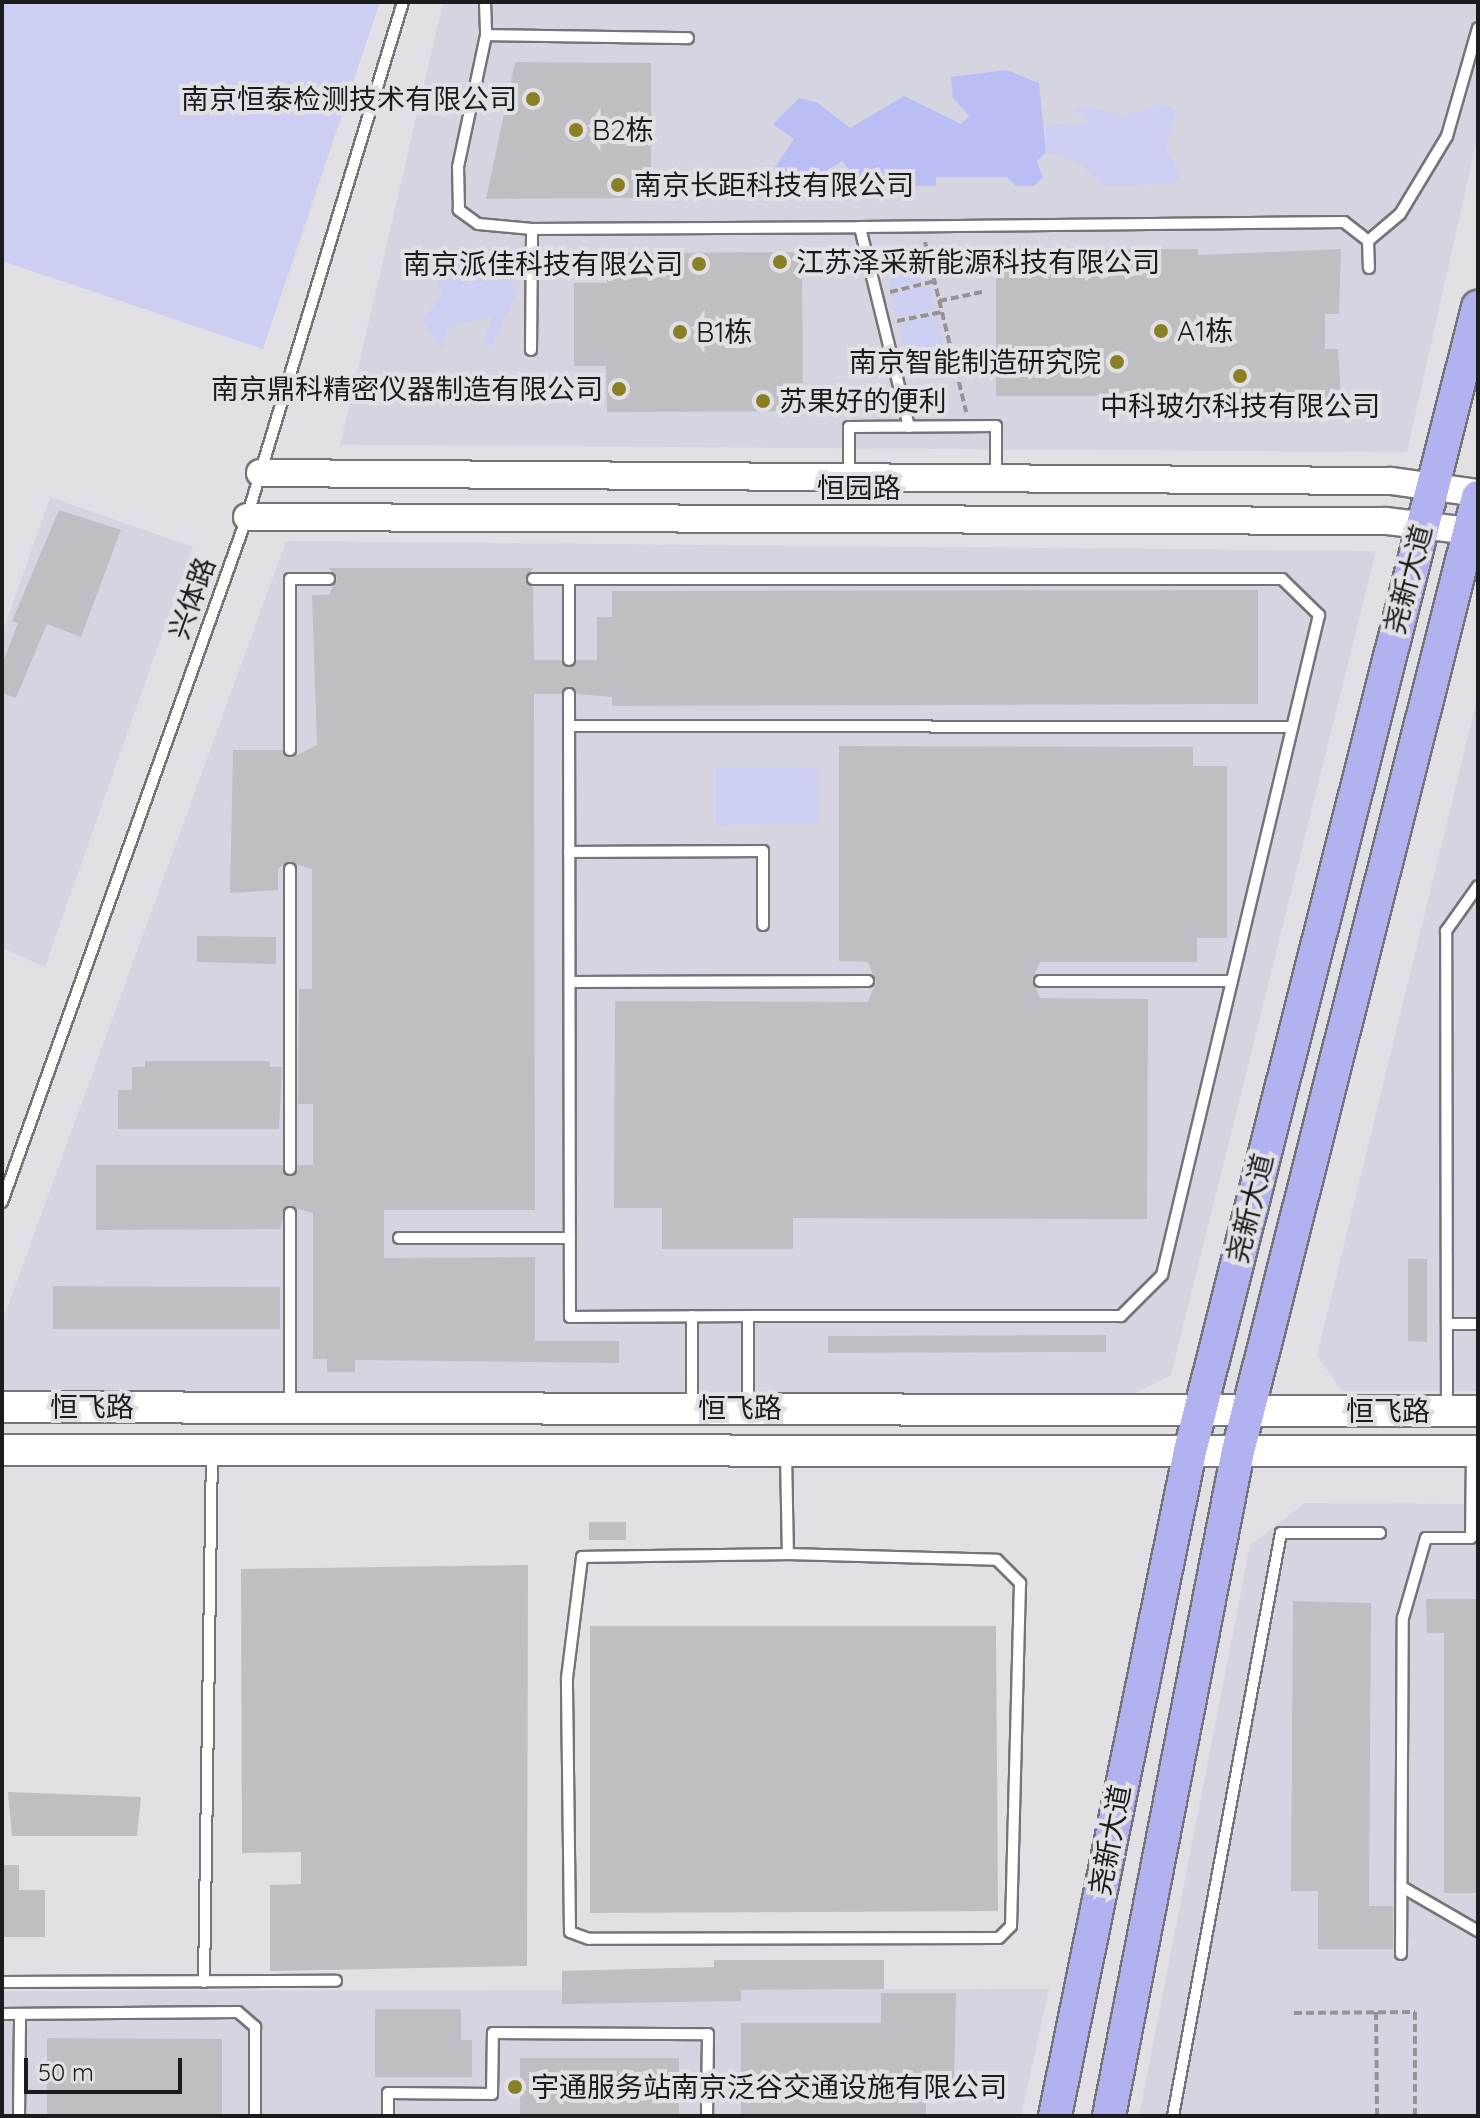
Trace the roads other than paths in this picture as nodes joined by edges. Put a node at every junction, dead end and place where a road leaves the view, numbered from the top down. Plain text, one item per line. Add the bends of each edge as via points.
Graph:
1 (403, 2) edge
2 (485, 2) edge
3 (1478, 28) edge
4 (486, 35) junction
5 (688, 38) dead end
6 (860, 227) junction
7 (532, 229) junction
8 (1368, 241) junction
9 (1369, 268) dead end
10 (1478, 307) edge
11 (531, 350) dead end
12 (909, 427) junction
13 (260, 473) junction
14 (854, 479) junction
15 (996, 480) junction
16 (1433, 487) junction
17 (1478, 495) edge
18 (247, 517) junction
19 (860, 520) junction
20 (1422, 524) junction
21 (1470, 531) junction
22 (329, 579) dead end
23 (533, 579) dead end
24 (569, 579) junction
25 (569, 660) dead end
26 (569, 694) dead end
27 (569, 726) junction
28 (1292, 727) junction
29 (290, 750) dead end
30 (569, 852) junction
31 (290, 869) dead end
32 (1478, 886) edge
33 (763, 925) dead end
34 (868, 981) dead end
35 (1040, 981) dead end
36 (1232, 981) junction
37 (570, 982) junction
38 (290, 1169) dead end
39 (2, 1202) edge
40 (290, 1213) dead end
41 (399, 1238) dead end
42 (570, 1238) junction
43 (692, 1316) junction
44 (748, 1316) junction
45 (1448, 1324) junction
46 (1478, 1324) edge
47 (2, 1407) edge
48 (290, 1407) junction
49 (692, 1408) junction
50 (748, 1408) junction
51 (1201, 1408) junction
52 (1248, 1410) junction
53 (1447, 1411) junction
54 (1478, 1411) edge
55 (786, 1448) junction
56 (2, 1450) edge
57 (212, 1450) junction
58 (1190, 1451) junction
59 (1238, 1451) junction
60 (1475, 1451) edge
61 (1380, 1533) dead end
62 (1474, 1538) edge
63 (788, 1554) junction
64 (1402, 1887) junction
65 (1478, 1931) edge
66 (1401, 1954) dead end
67 (336, 1981) dead end
68 (2, 1982) edge
69 (204, 1982) junction
70 (2, 2014) edge
71 (20, 2014) junction
72 (19, 2116) edge
73 (255, 2116) edge
74 (388, 2116) edge
75 (707, 2116) edge
76 (1055, 2116) edge
77 (1109, 2116) edge
78 (1173, 2116) edge

1 - 13 lane, 兴体路
2 - 4 lane
3 - 8 lane via 1447,136 1400,214
4 - 5 lane
4 - 7 lane via 458,167 459,210 478,224
6 - 7 lane
6 - 8 lane via 1344,222
6 - 12 lane
7 - 11 lane
8 - 9 lane
10 - 16 main road, 尧新大道
12 - 14 lane via 849,427
12 - 15 lane via 996,426
13 - 14 street, 恒园路
13 - 18 lane, 兴体路
14 - 15 street, 恒园路
14 - 19 street
15 - 16 street, 恒园路 via 1391,481
16 - 17 street, 恒园路
16 - 20 main road, 尧新大道
17 - 21 main road, 尧新大道
18 - 19 street, 恒园路
18 - 39 lane, 兴体路
19 - 20 street, 恒园路
20 - 21 street, 恒园路
20 - 51 main road, 尧新大道
21 - 52 main road, 尧新大道
22 - 29 lane via 290,579
23 - 24 lane
24 - 25 lane
24 - 28 lane via 1282,579 1319,615
26 - 27 lane
27 - 28 lane
27 - 30 lane
28 - 36 lane
30 - 33 lane via 763,851
30 - 37 lane
31 - 38 lane
32 - 45 lane via 1446,931
34 - 37 lane
35 - 36 lane
36 - 44 lane via 1162,1275 1121,1316
37 - 42 lane
40 - 48 lane
41 - 42 lane
42 - 43 lane via 570,1317
43 - 44 lane
43 - 49 lane
44 - 50 lane
45 - 46 lane
45 - 53 lane
47 - 48 main road, 恒飞路
48 - 49 main road, 恒飞路
49 - 50 main road, 恒飞路
50 - 51 main road, 恒飞路
51 - 52 main road, 恒飞路
51 - 58 main road, 尧新大道
52 - 53 main road, 恒飞路
52 - 59 main road, 尧新大道
53 - 54 main road, 恒飞路
55 - 57 main road, 恒飞路
55 - 58 main road, 恒飞路
55 - 63 lane
56 - 57 main road, 恒飞路
57 - 69 lane
58 - 59 main road, 恒飞路
58 - 76 main road, 尧新大道
59 - 60 main road, 恒飞路
59 - 77 main road, 尧新大道
60 - 62 lane
61 - 78 lane via 1281,1533
62 - 64 lane via 1426,1538 1403,1618
63 - 63 lane via 997,1560 1020,1583 1011,1926 999,1938 589,1939 570,1932 567,1678 582,1557
64 - 65 lane
64 - 66 lane
67 - 69 lane
68 - 69 lane
70 - 71 lane
71 - 72 lane
71 - 73 lane via 238,2012 255,2027
74 - 75 lane via 388,2093 492,2094 493,2033 523,2033 708,2034

